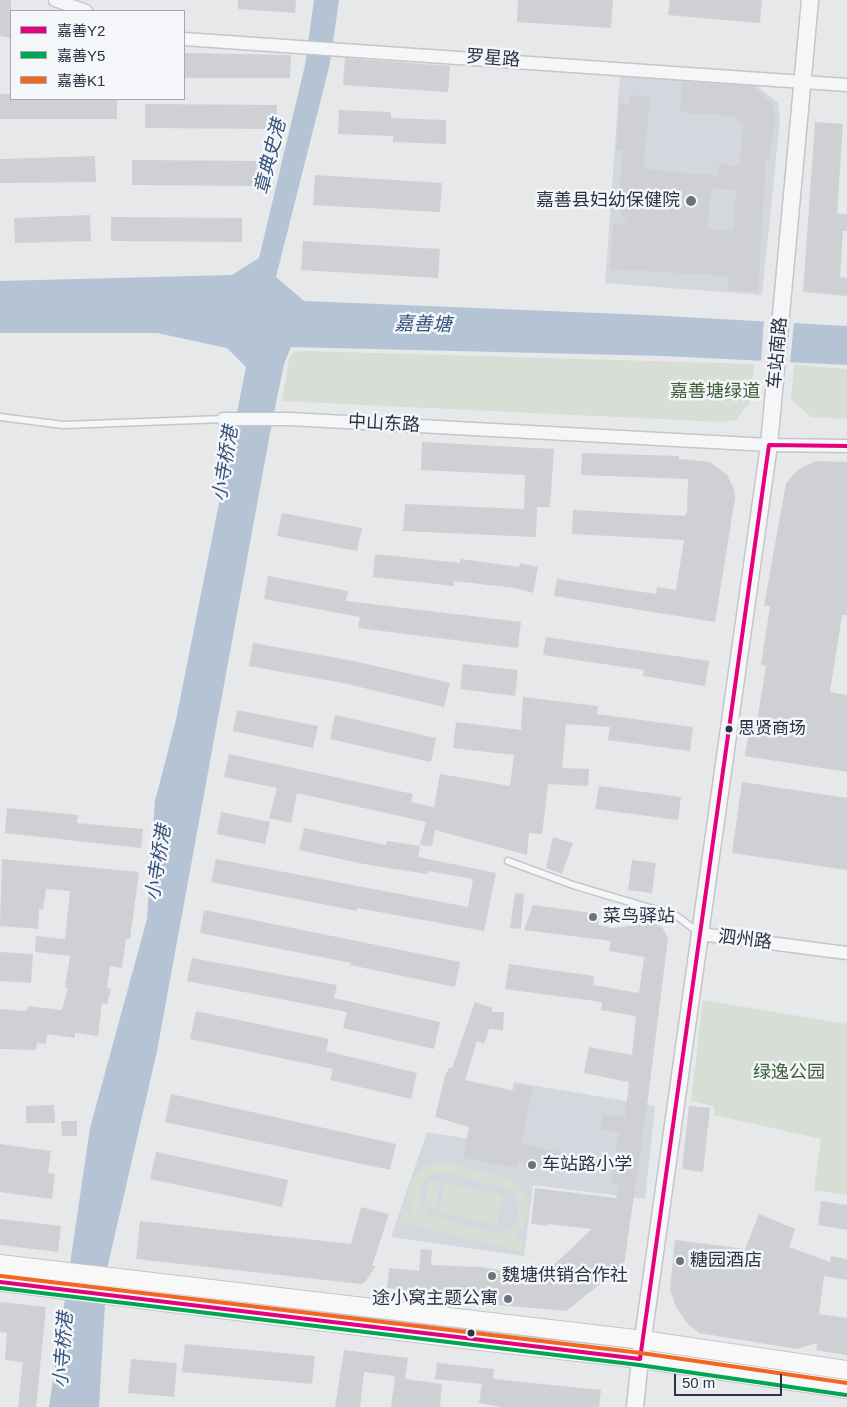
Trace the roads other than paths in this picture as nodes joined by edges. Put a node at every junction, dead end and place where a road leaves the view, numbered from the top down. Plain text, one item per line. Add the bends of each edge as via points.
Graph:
1 (55, 0) edge
2 (810, 0) edge
3 (83, 10) edge
4 (185, 39) edge
5 (802, 82) junction
6 (847, 84) edge
7 (0, 417) edge
8 (223, 419) joint
9 (769, 445) junction
10 (847, 446) edge
11 (508, 861) dead end
12 (700, 934) junction
13 (847, 953) edge
14 (0, 1264) edge
15 (0, 1282) edge
16 (643, 1340) junction
17 (640, 1359) junction
18 (847, 1370) edge
19 (847, 1389) edge
20 (635, 1407) edge

1 - 3 street
2 - 5 street, 车站南路
4 - 5 street, 罗星路
5 - 6 street, 罗星路
5 - 9 street, 车站南路
7 - 8 lane, 中山东路 via 63,426
8 - 9 street, 中山东路
9 - 10 street, 中山东路
9 - 12 street, 车站南路
11 - 12 lane, 泗州路 via 573,885 677,916
12 - 13 street, 泗州路
12 - 16 street, 车站南路
14 - 16 main road
15 - 17 main road
16 - 17 street, 车站南路
16 - 18 main road
17 - 19 main road
17 - 20 street, 车站南路

